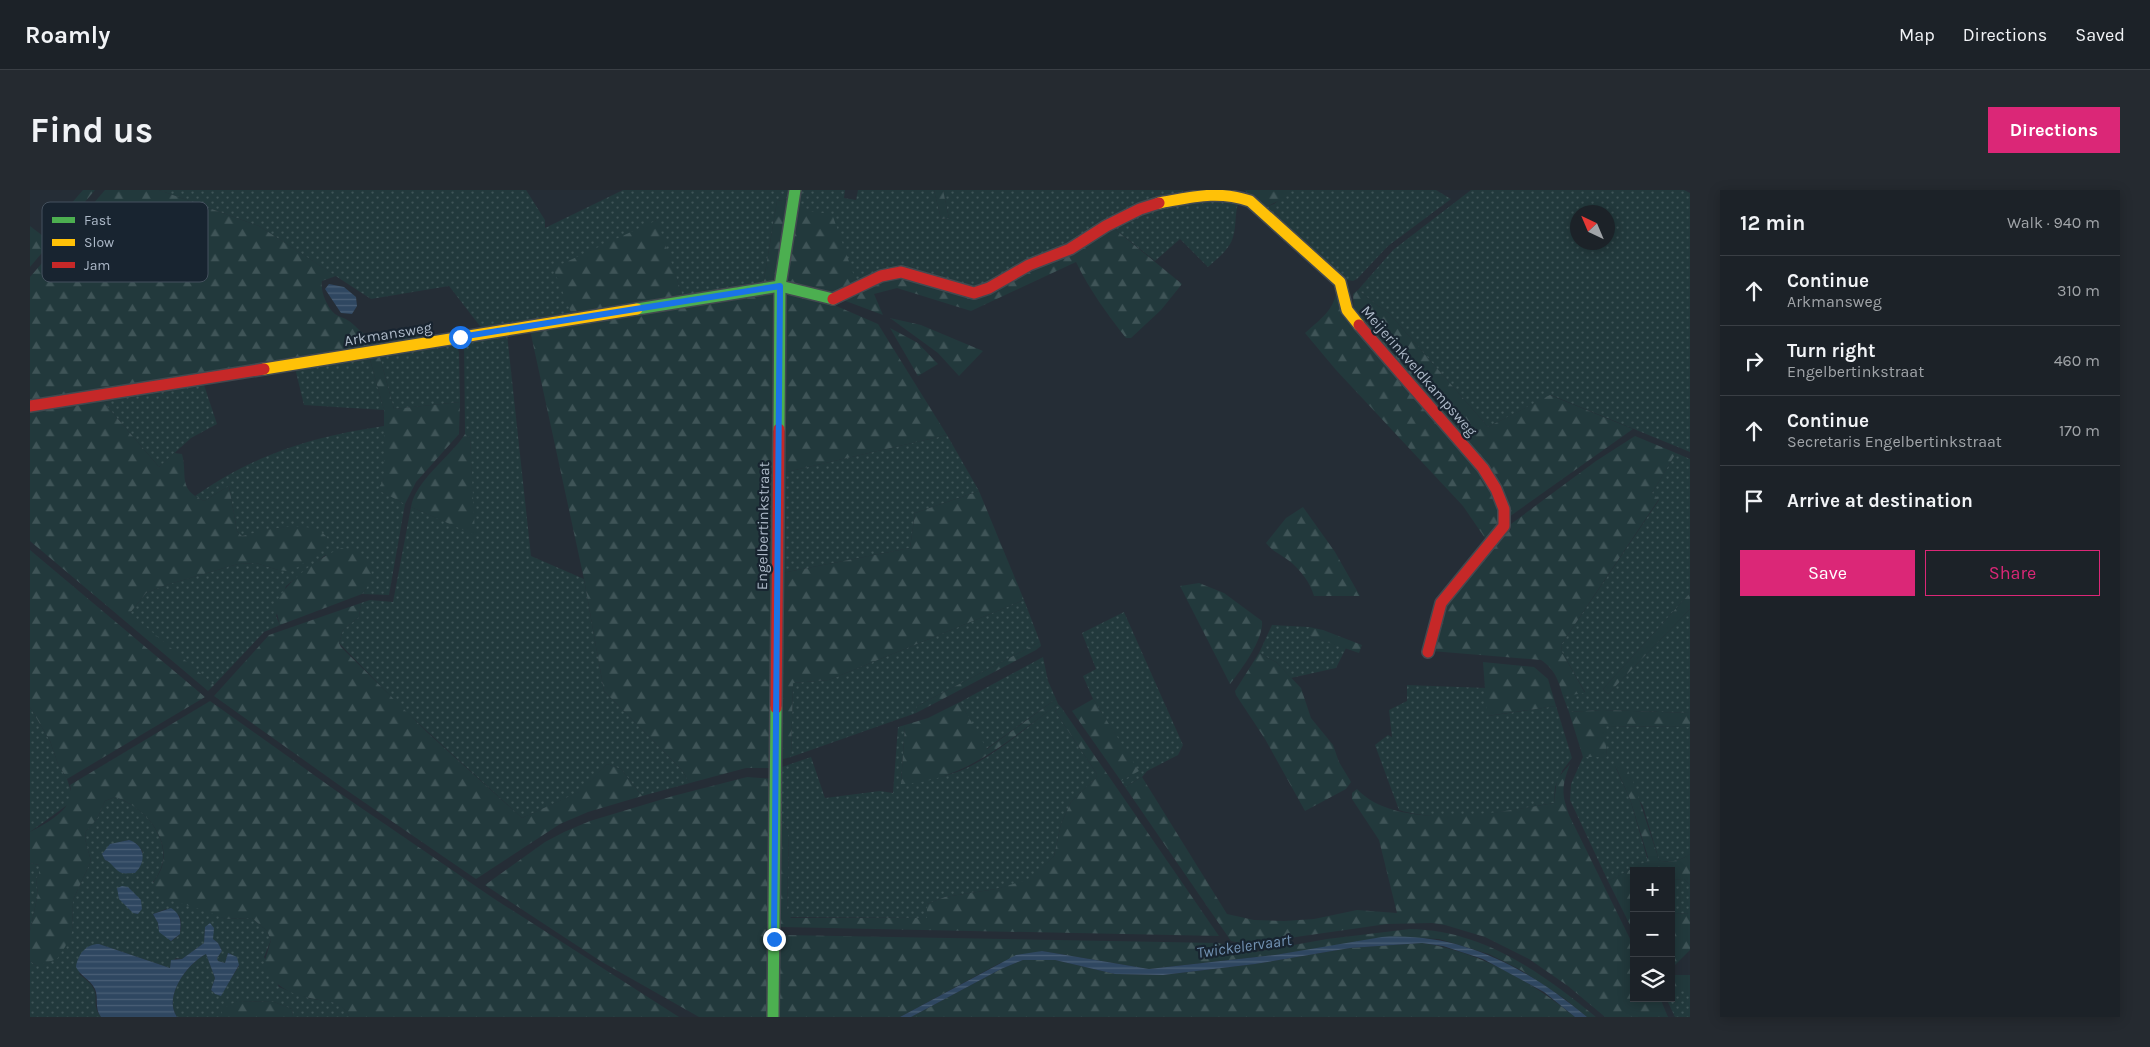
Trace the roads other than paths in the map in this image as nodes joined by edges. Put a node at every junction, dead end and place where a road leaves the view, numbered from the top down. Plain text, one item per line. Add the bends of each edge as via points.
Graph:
1 (795, 190) edge
2 (780, 286) junction
3 (30, 406) edge
4 (1428, 652) dead end
5 (773, 1017) edge

1 - 2 street, Engelbertinkstraat
2 - 3 street, Arkmansweg
2 - 4 street, Meijerinkveldkampsweg via 833,299 881,276 901,272 974,293 1157,203 1222,193 1250,202 1340,282 1343,304 1349,314 1475,457 1490,477 1501,502 1504,526 1442,602
2 - 5 street, Engelbertinkstraat

